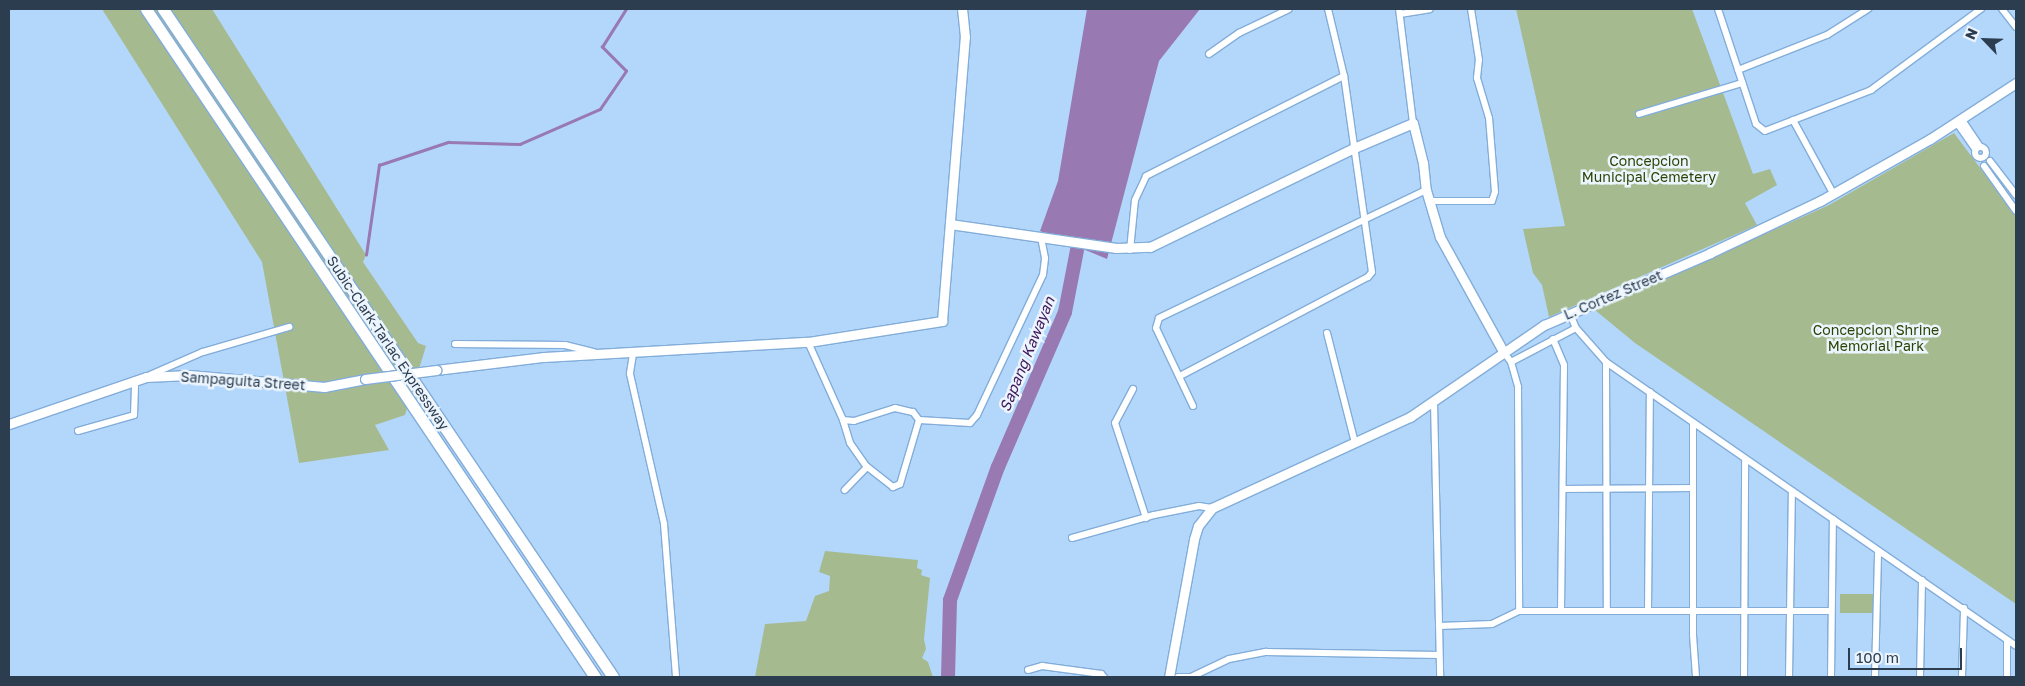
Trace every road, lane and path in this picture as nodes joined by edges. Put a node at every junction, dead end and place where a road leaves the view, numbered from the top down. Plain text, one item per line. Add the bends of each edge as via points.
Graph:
1 (146, 9) edge
2 (163, 9) edge
3 (962, 9) edge
4 (1289, 9) edge
5 (1328, 9) edge
6 (1430, 9) edge
7 (1471, 9) edge
8 (1718, 9) edge
9 (1868, 9) edge
10 (1981, 9) edge
11 (2002, 9) edge
12 (1400, 11) edge
13 (2016, 28) edge
14 (1209, 54) dead end
15 (1738, 70) junction
16 (1344, 76) junction
17 (1742, 83) junction
18 (2016, 83) edge
19 (1639, 114) dead end
20 (1793, 120) junction
21 (1959, 121) junction
22 (1414, 123) junction
23 (1354, 148) junction
24 (1985, 160) junction
25 (1426, 190) junction
26 (1833, 193) junction
27 (2016, 195) edge
28 (1429, 202) junction
29 (2016, 211) edge
30 (1362, 219) junction
31 (950, 224) junction
32 (1046, 238) junction
33 (1130, 250) junction
34 (1570, 314) junction
35 (289, 327) dead end
36 (1576, 328) junction
37 (1327, 333) dead end
38 (1553, 339) junction
39 (808, 342) junction
40 (455, 344) dead end
41 (1502, 352) junction
42 (598, 354) junction
43 (633, 354) junction
44 (1511, 362) junction
45 (1606, 362) junction
46 (1180, 376) junction
47 (146, 377) junction
48 (135, 380) junction
49 (1133, 389) dead end
50 (1650, 392) junction
51 (1434, 403) junction
52 (1193, 406) dead end
53 (843, 420) junction
54 (919, 420) junction
55 (1693, 422) junction
56 (9, 424) edge
57 (78, 431) dead end
58 (1355, 443) junction
59 (1745, 460) junction
60 (867, 467) junction
61 (1647, 487) junction
62 (1563, 488) junction
63 (1605, 488) junction
64 (1692, 488) junction
65 (845, 490) dead end
66 (1792, 492) junction
67 (1212, 508) junction
68 (1146, 518) junction
69 (1833, 519) junction
70 (1072, 538) dead end
71 (1878, 551) junction
72 (1922, 580) junction
73 (1964, 608) junction
74 (1742, 609) junction
75 (1519, 610) junction
76 (1561, 610) junction
77 (1607, 610) junction
78 (1648, 610) junction
79 (1693, 610) junction
80 (1788, 611) junction
81 (1831, 611) junction
82 (1439, 626) junction
83 (2007, 640) junction
84 (2016, 646) edge
85 (1439, 656) junction
86 (1028, 670) dead end
87 (595, 677) edge
88 (613, 677) edge
89 (676, 677) edge
90 (1104, 677) edge
91 (1169, 677) edge
92 (1178, 677) edge
93 (1440, 677) edge
94 (1696, 677) edge
95 (1744, 677) edge
96 (1789, 677) edge
97 (1831, 677) edge
98 (1875, 677) edge
99 (1920, 677) edge
100 (1962, 677) edge
101 (2007, 677) edge

1 - 87 highway, Subic-Clark-Tarlac Expressway
2 - 88 highway, Subic-Clark-Tarlac Expressway
3 - 31 street via 965,37
4 - 14 street via 1240,33
5 - 16 street
6 - 12 street
7 - 28 street via 1479,60 1477,78 1489,118 1495,192 1492,201
8 - 15 street
9 - 15 street via 1827,35
10 - 20 street via 1871,90
11 - 13 street
12 - 22 street
15 - 17 street
16 - 23 street
16 - 33 street via 1146,176 1135,200
17 - 19 street
17 - 20 street via 1759,129 1770,131
18 - 21 street, L. Cortez Street
20 - 26 street
21 - 24 street via 1977,148 1985,149
21 - 26 street, L. Cortez Street
22 - 23 street
22 - 25 street
23 - 30 street
23 - 33 street via 1150,247
24 - 27 street
24 - 29 street
25 - 28 street
25 - 30 street
26 - 34 street, L. Cortez Street via 1710,253
28 - 41 street via 1444,246
30 - 46 street via 1373,268 1368,277
30 - 46 street via 1159,318 1156,328
31 - 32 street
31 - 39 street, Sampaguita Street via 942,321
32 - 33 street
32 - 54 street via 1043,275 977,415 970,423
34 - 36 street
34 - 41 street, L. Cortez Street via 1529,334
35 - 47 street via 203,352
36 - 38 street
36 - 45 street
37 - 58 street
38 - 44 street
38 - 62 street via 1564,365
39 - 43 street, Sampaguita Street
39 - 53 street
40 - 42 street via 565,345
41 - 44 street
41 - 51 street, L. Cortez Street
42 - 43 street, Sampaguita Street
42 - 47 street, Sampaguita Street, bridge via 436,370 324,387 188,375
43 - 89 street via 630,374 664,524
44 - 75 street via 1518,387
45 - 50 street
45 - 63 street
46 - 52 street
47 - 48 street, Sampaguita Street
48 - 56 street, Sampaguita Street
48 - 57 street via 134,415
49 - 68 street via 1115,423
50 - 55 street
50 - 61 street
51 - 58 street, L. Cortez Street
51 - 82 street
53 - 54 street via 854,421 895,408 906,408
53 - 60 street via 850,443
54 - 60 street via 900,484 893,487
55 - 59 street
55 - 64 street
58 - 67 street, L. Cortez Street
59 - 66 street
59 - 74 street
60 - 65 street
61 - 63 street
61 - 64 street
61 - 78 street
62 - 63 street
62 - 76 street
63 - 77 street
64 - 79 street
66 - 69 street
66 - 80 street
67 - 68 street via 1199,506
67 - 91 street via 1198,526 1194,539
68 - 70 street
69 - 71 street
69 - 81 street
71 - 72 street
71 - 98 street
72 - 73 street
72 - 99 street
73 - 83 street
73 - 100 street
74 - 79 street
74 - 80 street
74 - 95 street
75 - 76 street
75 - 82 street via 1492,624
76 - 77 street
77 - 78 street
78 - 79 street
79 - 94 street
80 - 81 street
80 - 96 street
81 - 97 street
82 - 85 street
83 - 84 street
83 - 101 street
85 - 92 street via 1266,652 1229,659 1191,677
85 - 93 street
86 - 90 street via 1042,666

